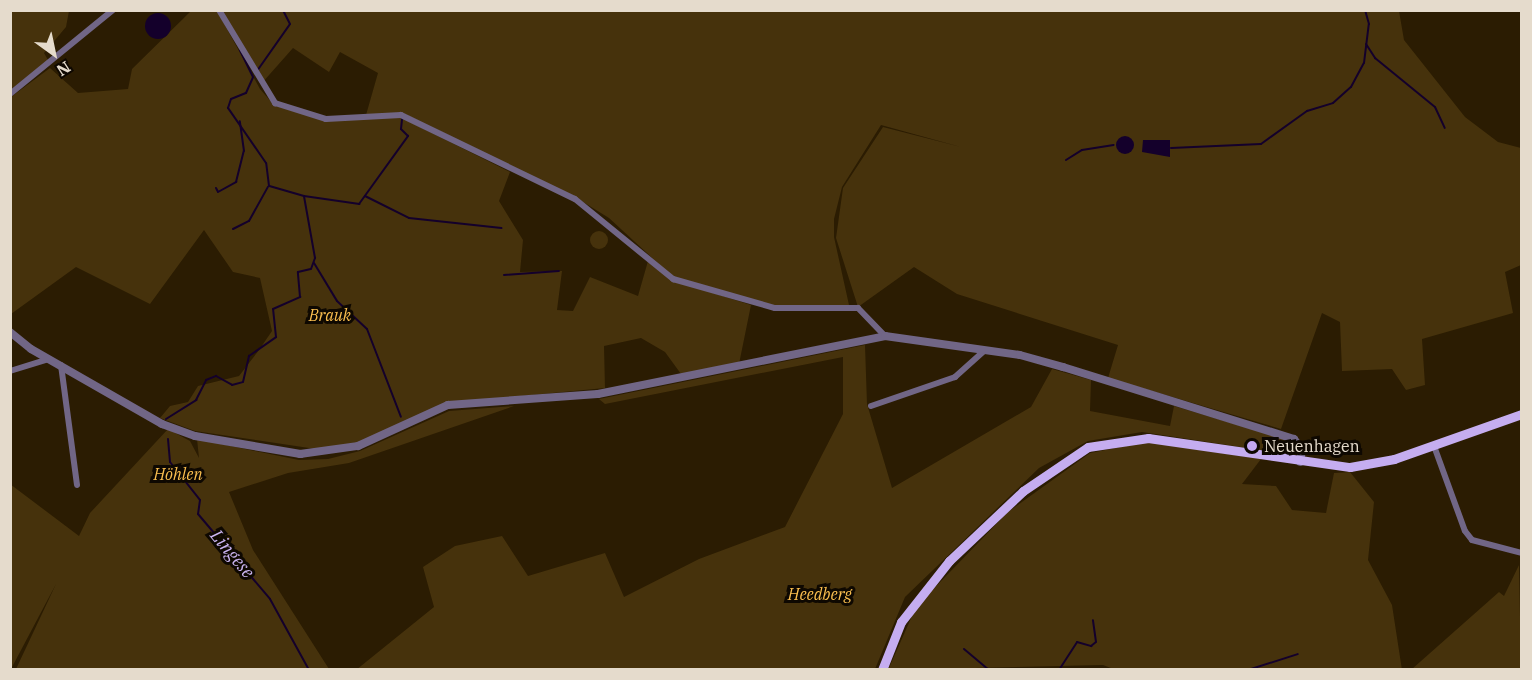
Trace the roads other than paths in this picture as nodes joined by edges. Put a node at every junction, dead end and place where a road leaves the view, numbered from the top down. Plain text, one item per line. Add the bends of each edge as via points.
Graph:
1 (113, 10) edge
2 (219, 10) edge
3 (10, 94) edge
4 (10, 332) edge
5 (885, 336) junction
6 (984, 351) junction
7 (49, 359) junction
8 (61, 365) junction
9 (10, 371) edge
10 (871, 406) dead end
11 (1521, 414) edge
12 (1434, 446) junction
13 (1300, 462) junction
14 (77, 485) dead end
15 (1521, 553) edge
16 (882, 669) edge

1 - 3 street
2 - 5 street via 274,104 326,119 401,115 574,199 673,279 775,308 858,308
4 - 7 street
5 - 6 street
5 - 8 street via 598,394 448,405 358,446 329,454 300,454 195,436 162,424
6 - 10 street via 955,377
6 - 13 street via 1020,355 1294,440 1302,450
7 - 8 street
7 - 9 street
8 - 14 street
11 - 12 main road
12 - 13 main road via 1350,467
12 - 15 street via 1472,540
13 - 16 main road via 1148,438 1088,447 1023,491 942,569 901,622

